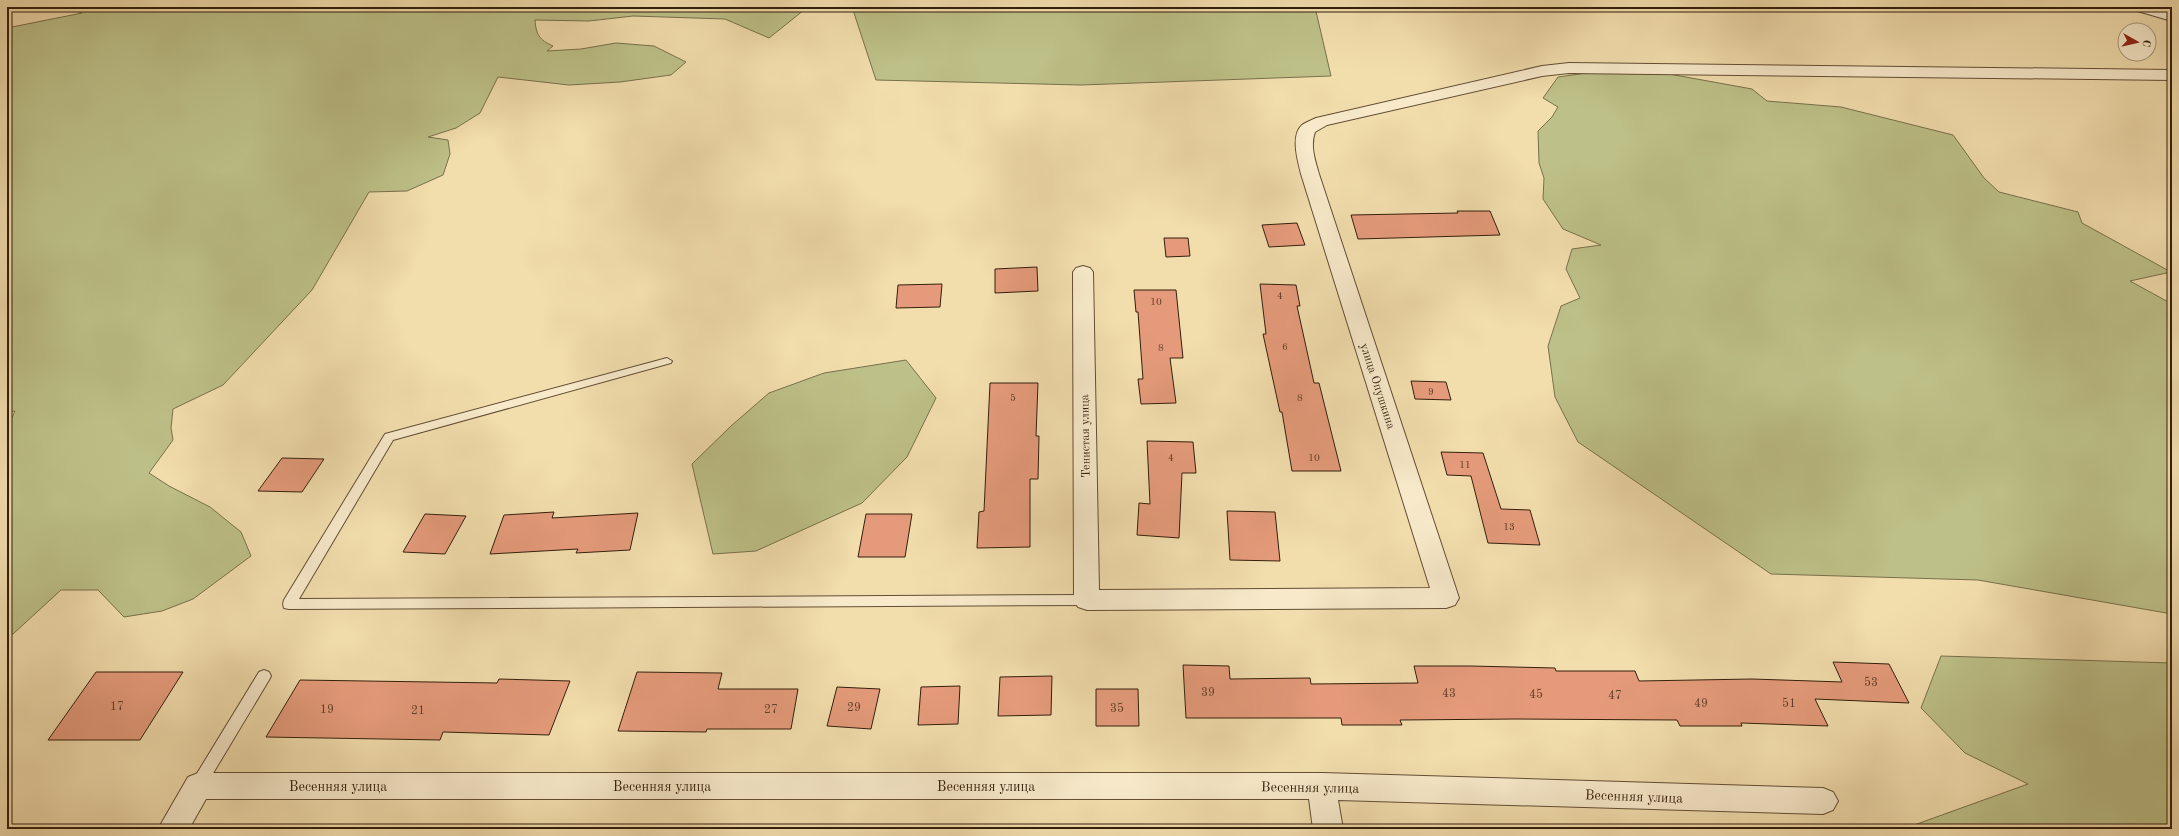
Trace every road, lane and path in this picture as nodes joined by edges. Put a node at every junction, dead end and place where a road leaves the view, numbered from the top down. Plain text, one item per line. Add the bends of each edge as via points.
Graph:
1 (2139, 7) edge
2 (2172, 17) edge
3 (2172, 75) edge
4 (1083, 272) dead end
5 (667, 360) dead end
6 (1087, 600) junction
7 (264, 676) dead end
8 (198, 786) junction
9 (1322, 786) junction
10 (1823, 801) dead end
11 (173, 829) edge
12 (1328, 829) edge

1 - 2 street
3 - 6 street, улица Опушкина via 1569,68 1542,70 1322,122 1308,129 1304,138 1305,155 1446,598
4 - 6 street, Тенистая улица
5 - 6 lane via 389,437 289,604
7 - 8 lane
8 - 9 street, Весенняя улица
8 - 11 street
9 - 10 street, Весенняя улица
9 - 12 street

